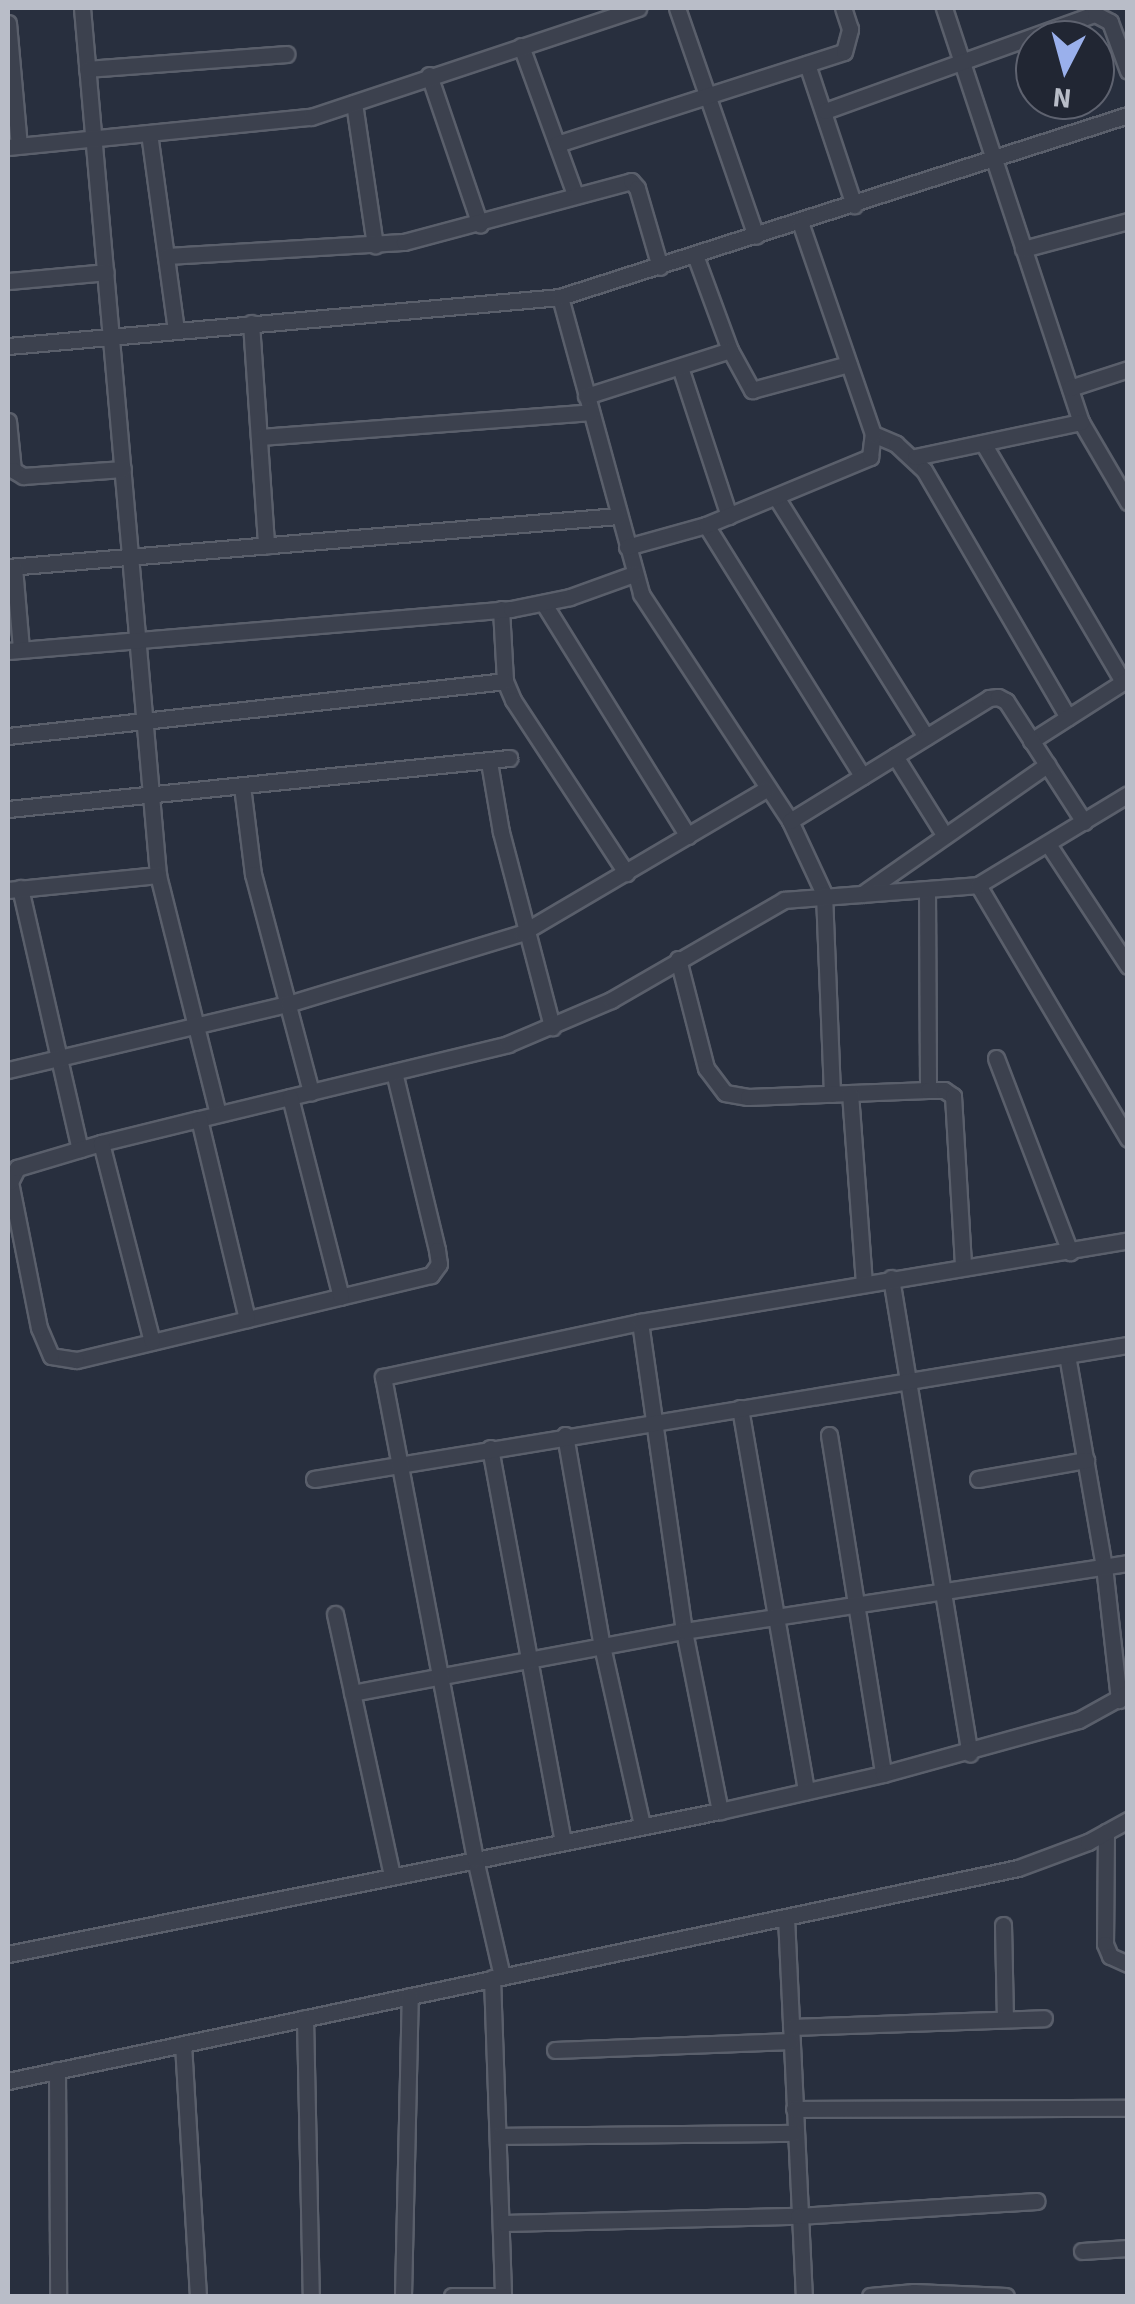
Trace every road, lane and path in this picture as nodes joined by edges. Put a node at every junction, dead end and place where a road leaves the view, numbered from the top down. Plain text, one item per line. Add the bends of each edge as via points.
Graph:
1 (82, 8) edge
2 (92, 8) edge
3 (638, 8) edge
4 (677, 8) edge
5 (844, 8) edge
6 (944, 8) edge
7 (1079, 20) edge
8 (1106, 20) edge
9 (8, 22) edge
10 (1115, 32) edge
11 (1015, 42) edge
12 (522, 46) junction
13 (286, 54) dead end
14 (961, 61) junction
15 (806, 64) junction
16 (88, 69) junction
17 (1128, 71) edge
18 (430, 75) junction
19 (708, 96) junction
20 (354, 102) junction
21 (826, 111) junction
22 (1128, 115) edge
23 (149, 133) junction
24 (94, 138) junction
25 (557, 144) junction
26 (13, 146) edge
27 (994, 160) junction
28 (575, 194) junction
29 (854, 205) junction
30 (1128, 221) edge
31 (800, 222) junction
32 (480, 225) junction
33 (756, 236) junction
34 (376, 245) junction
35 (1023, 249) junction
36 (696, 255) junction
37 (166, 256) junction
38 (660, 266) junction
39 (106, 272) junction
40 (8, 282) edge
41 (560, 298) junction
42 (250, 323) junction
43 (176, 329) junction
44 (111, 334) junction
45 (8, 346) edge
46 (730, 350) junction
47 (849, 364) junction
48 (680, 368) junction
49 (1128, 368) edge
50 (1070, 388) junction
51 (588, 404) junction
52 (8, 421) edge
53 (1081, 422) junction
54 (873, 434) junction
55 (261, 437) junction
56 (982, 442) junction
57 (8, 445) edge
58 (915, 457) junction
59 (123, 469) junction
60 (776, 497) junction
61 (1126, 497) edge
62 (618, 516) junction
63 (729, 516) junction
64 (706, 525) junction
65 (266, 546) junction
66 (627, 547) junction
67 (130, 557) junction
68 (11, 567) edge
69 (634, 574) junction
70 (544, 604) junction
71 (501, 609) junction
72 (138, 636) junction
73 (14, 650) edge
74 (1125, 680) edge
75 (506, 681) junction
76 (1068, 717) junction
77 (145, 724) junction
78 (8, 736) edge
79 (926, 737) junction
80 (1032, 740) junction
81 (895, 756) junction
82 (509, 758) dead end
83 (489, 762) junction
84 (1047, 765) junction
85 (862, 776) junction
86 (242, 786) junction
87 (766, 789) junction
88 (152, 795) junction
89 (1125, 802) edge
90 (8, 809) edge
91 (790, 821) junction
92 (1084, 822) junction
93 (688, 836) junction
94 (944, 836) junction
95 (1048, 844) junction
96 (626, 873) junction
97 (158, 876) junction
98 (978, 885) junction
99 (14, 889) edge
100 (927, 891) junction
101 (824, 894) junction
102 (862, 894) junction
103 (530, 929) junction
104 (678, 959) junction
105 (1128, 966) edge
106 (288, 1004) junction
107 (196, 1027) junction
108 (552, 1028) junction
109 (996, 1058) dead end
110 (57, 1059) junction
111 (8, 1070) edge
112 (394, 1072) junction
113 (928, 1090) junction
114 (311, 1092) junction
115 (850, 1093) junction
116 (832, 1094) junction
117 (290, 1097) junction
118 (218, 1114) junction
119 (199, 1119) junction
120 (1125, 1129) edge
121 (101, 1144) junction
122 (80, 1149) junction
123 (1128, 1240) edge
124 (1070, 1252) junction
125 (963, 1266) junction
126 (891, 1278) junction
127 (864, 1283) junction
128 (342, 1296) junction
129 (247, 1320) junction
130 (640, 1322) junction
131 (152, 1342) junction
132 (1128, 1345) edge
133 (1067, 1354) junction
134 (909, 1380) junction
135 (740, 1408) junction
136 (656, 1422) junction
137 (565, 1435) junction
138 (829, 1435) dead end
139 (490, 1448) junction
140 (1086, 1460) junction
141 (401, 1463) junction
142 (314, 1478) dead end
143 (978, 1480) dead end
144 (1128, 1563) edge
145 (1104, 1566) junction
146 (940, 1592) junction
147 (856, 1604) junction
148 (335, 1614) dead end
149 (778, 1616) junction
150 (684, 1631) junction
151 (602, 1646) junction
152 (526, 1661) junction
153 (441, 1678) junction
154 (352, 1693) junction
155 (1123, 1697) edge
156 (970, 1753) junction
157 (883, 1774) junction
158 (806, 1792) junction
159 (720, 1811) junction
160 (1128, 1820) edge
161 (642, 1826) junction
162 (1106, 1832) junction
163 (562, 1841) junction
164 (474, 1859) junction
165 (392, 1876) junction
166 (786, 1917) junction
167 (1002, 1925) dead end
168 (8, 1954) edge
169 (1128, 1964) edge
170 (497, 1977) junction
171 (410, 1996) junction
172 (305, 2018) junction
173 (1044, 2018) dead end
174 (1005, 2019) junction
175 (791, 2034) junction
176 (183, 2044) junction
177 (555, 2050) dead end
178 (57, 2070) junction
179 (8, 2081) edge
180 (1128, 2108) edge
181 (794, 2109) junction
182 (795, 2134) junction
183 (499, 2136) junction
184 (1037, 2201) dead end
185 (798, 2216) junction
186 (504, 2224) junction
187 (1128, 2248) edge
188 (1082, 2252) dead end
189 (58, 2296) edge
190 (198, 2296) edge
191 (311, 2296) edge
192 (403, 2296) edge
193 (452, 2296) edge
194 (504, 2296) edge
195 (804, 2296) edge
196 (870, 2296) edge
197 (1006, 2296) edge

1 - 2 street
1 - 16 street
3 - 12 street
4 - 19 street
5 - 15 street via 850,29 844,52
6 - 14 street
7 - 8 street via 1095,14
9 - 26 street
10 - 17 street
11 - 14 street
12 - 18 street
12 - 25 street
13 - 16 street
14 - 21 street
14 - 27 street
15 - 19 street
15 - 21 street
16 - 24 street
18 - 20 street
18 - 32 street
19 - 25 street
19 - 33 street
20 - 23 street via 311,117
20 - 34 street
21 - 29 street
22 - 27 street
23 - 24 street
23 - 37 street
24 - 26 street
24 - 39 street
25 - 28 street
27 - 29 street
27 - 35 street
28 - 32 street
28 - 38 street via 631,181
29 - 31 street
30 - 35 street
31 - 33 street
31 - 47 street
32 - 34 street
33 - 36 street
34 - 37 street
35 - 50 street
36 - 38 street
36 - 46 street
37 - 43 street
38 - 41 street
39 - 40 street
39 - 44 street
41 - 42 street
41 - 51 street
42 - 43 street
42 - 55 street
43 - 44 street
44 - 45 street
44 - 59 street
46 - 47 street via 752,390
46 - 48 street
47 - 54 street
48 - 51 street
48 - 63 street
49 - 50 street
50 - 53 street
51 - 55 street
51 - 62 street
52 - 57 street
53 - 56 street
53 - 61 street
54 - 58 street
54 - 60 street via 874,449 863,463
55 - 65 street
56 - 58 street
56 - 74 street
57 - 59 street via 13,470 23,476
58 - 76 street
59 - 67 street
60 - 63 street
60 - 79 street
62 - 65 street
62 - 66 street
63 - 64 street
64 - 66 street
64 - 85 street
65 - 67 street
66 - 69 street
67 - 68 street
67 - 72 street
68 - 73 street
69 - 70 street
69 - 87 street via 658,624
70 - 71 street
70 - 93 street
71 - 72 street
71 - 75 street
72 - 73 street
72 - 77 street
74 - 76 street
75 - 77 street
75 - 96 street
76 - 80 street
77 - 78 street
77 - 88 street
79 - 80 street via 998,697
79 - 81 street
80 - 84 street
81 - 85 street
81 - 94 street
82 - 83 street
83 - 86 street
83 - 103 street via 501,832
84 - 92 street
84 - 94 street
85 - 91 street
86 - 88 street
86 - 106 street via 247,848
87 - 91 street
87 - 93 street
88 - 90 street
88 - 97 street
89 - 92 street
91 - 101 street
92 - 95 street
93 - 96 street
94 - 102 street
95 - 98 street
95 - 105 street
96 - 103 street
97 - 99 street
97 - 107 street
98 - 100 street
98 - 120 street
99 - 110 street
100 - 102 street
100 - 113 street
101 - 102 street
101 - 104 street via 770,906
101 - 116 street
103 - 106 street
103 - 108 street
104 - 108 street
104 - 116 street via 696,1040 725,1093
106 - 107 street
106 - 114 street
107 - 110 street
107 - 118 street
108 - 112 street
109 - 124 street
110 - 111 street
110 - 122 street
112 - 114 street
112 - 128 street via 439,1264 430,1276
113 - 115 street
113 - 125 street via 944,1090 956,1104
114 - 117 street
115 - 116 street
115 - 127 street
117 - 118 street
117 - 128 street
118 - 119 street
119 - 121 street
119 - 129 street
121 - 122 street
121 - 131 street
122 - 131 street via 18,1168 10,1182 44,1347 51,1356 76,1360
123 - 124 street
124 - 125 street
125 - 126 street
126 - 127 street
126 - 134 street
127 - 130 street
128 - 129 street
129 - 131 street
130 - 136 street
130 - 141 street via 383,1377
132 - 133 street
133 - 134 street
133 - 140 street
134 - 135 street
134 - 146 street
135 - 136 street
135 - 149 street
136 - 137 street
136 - 150 street
137 - 139 street
137 - 151 street
138 - 147 street
139 - 141 street
139 - 152 street
140 - 143 street
140 - 145 street
141 - 142 street
141 - 153 street
144 - 145 street
145 - 146 street
145 - 155 street
146 - 147 street
146 - 156 street
147 - 149 street
147 - 157 street
148 - 154 street
149 - 150 street
149 - 158 street
150 - 151 street
150 - 159 street
151 - 152 street
151 - 161 street
152 - 153 street
152 - 163 street
153 - 154 street
153 - 164 street
154 - 165 street
155 - 156 street via 1079,1720
156 - 157 street
157 - 158 street
158 - 159 street
159 - 161 street
160 - 162 street
161 - 163 street
162 - 166 street via 1018,1868
162 - 169 street via 1105,1944 1110,1956
163 - 164 street
164 - 165 street
164 - 170 street
165 - 168 street
166 - 170 street
166 - 175 street
167 - 174 street
170 - 171 street
170 - 183 street
171 - 172 street
171 - 192 street
172 - 176 street
172 - 191 street
173 - 174 street
174 - 175 street
175 - 177 street
175 - 181 street
176 - 178 street
176 - 190 street
178 - 179 street
178 - 189 street
180 - 181 street
181 - 182 street
182 - 183 street
182 - 185 street
183 - 186 street
184 - 185 street
185 - 186 street
185 - 195 street
186 - 194 street
187 - 188 street
193 - 194 street
196 - 197 street

